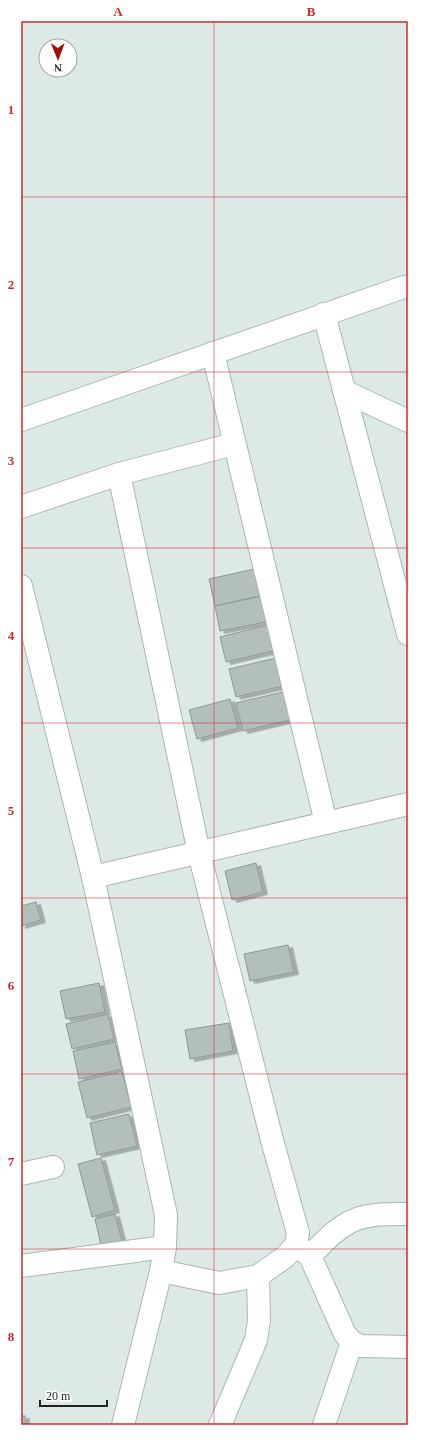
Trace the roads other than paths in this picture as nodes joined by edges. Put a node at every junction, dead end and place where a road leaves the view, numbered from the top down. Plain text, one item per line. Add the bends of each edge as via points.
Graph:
1 (404, 287) dead end
2 (324, 314) junction
3 (213, 353) junction
4 (344, 391) junction
5 (21, 420) edge
6 (408, 421) edge
7 (234, 444) junction
8 (119, 474) junction
9 (21, 507) edge
10 (21, 586) edge
11 (408, 634) edge
12 (408, 804) edge
13 (326, 823) junction
14 (199, 853) junction
15 (93, 877) junction
16 (52, 1167) dead end
17 (21, 1174) edge
18 (408, 1214) edge
19 (165, 1247) junction
20 (303, 1251) junction
21 (21, 1266) edge
22 (161, 1271) junction
23 (258, 1276) junction
24 (352, 1342) junction
25 (408, 1347) edge
26 (123, 1425) edge
27 (220, 1425) edge
28 (324, 1425) edge

1 - 2 street
2 - 3 street
2 - 4 street
3 - 5 street
3 - 7 street
4 - 6 street
4 - 11 street
7 - 8 street
7 - 13 street
8 - 9 street
8 - 14 street
10 - 15 street
12 - 13 street
13 - 14 street
14 - 15 street
14 - 20 street
15 - 19 street via 166,1215
16 - 17 street
18 - 20 street via 378,1214 351,1222
19 - 21 street
19 - 22 street
20 - 23 street via 285,1257
20 - 24 street via 345,1334
22 - 23 street via 219,1283
22 - 26 street
23 - 27 street via 259,1321 256,1340
24 - 25 street via 361,1346
24 - 28 street

